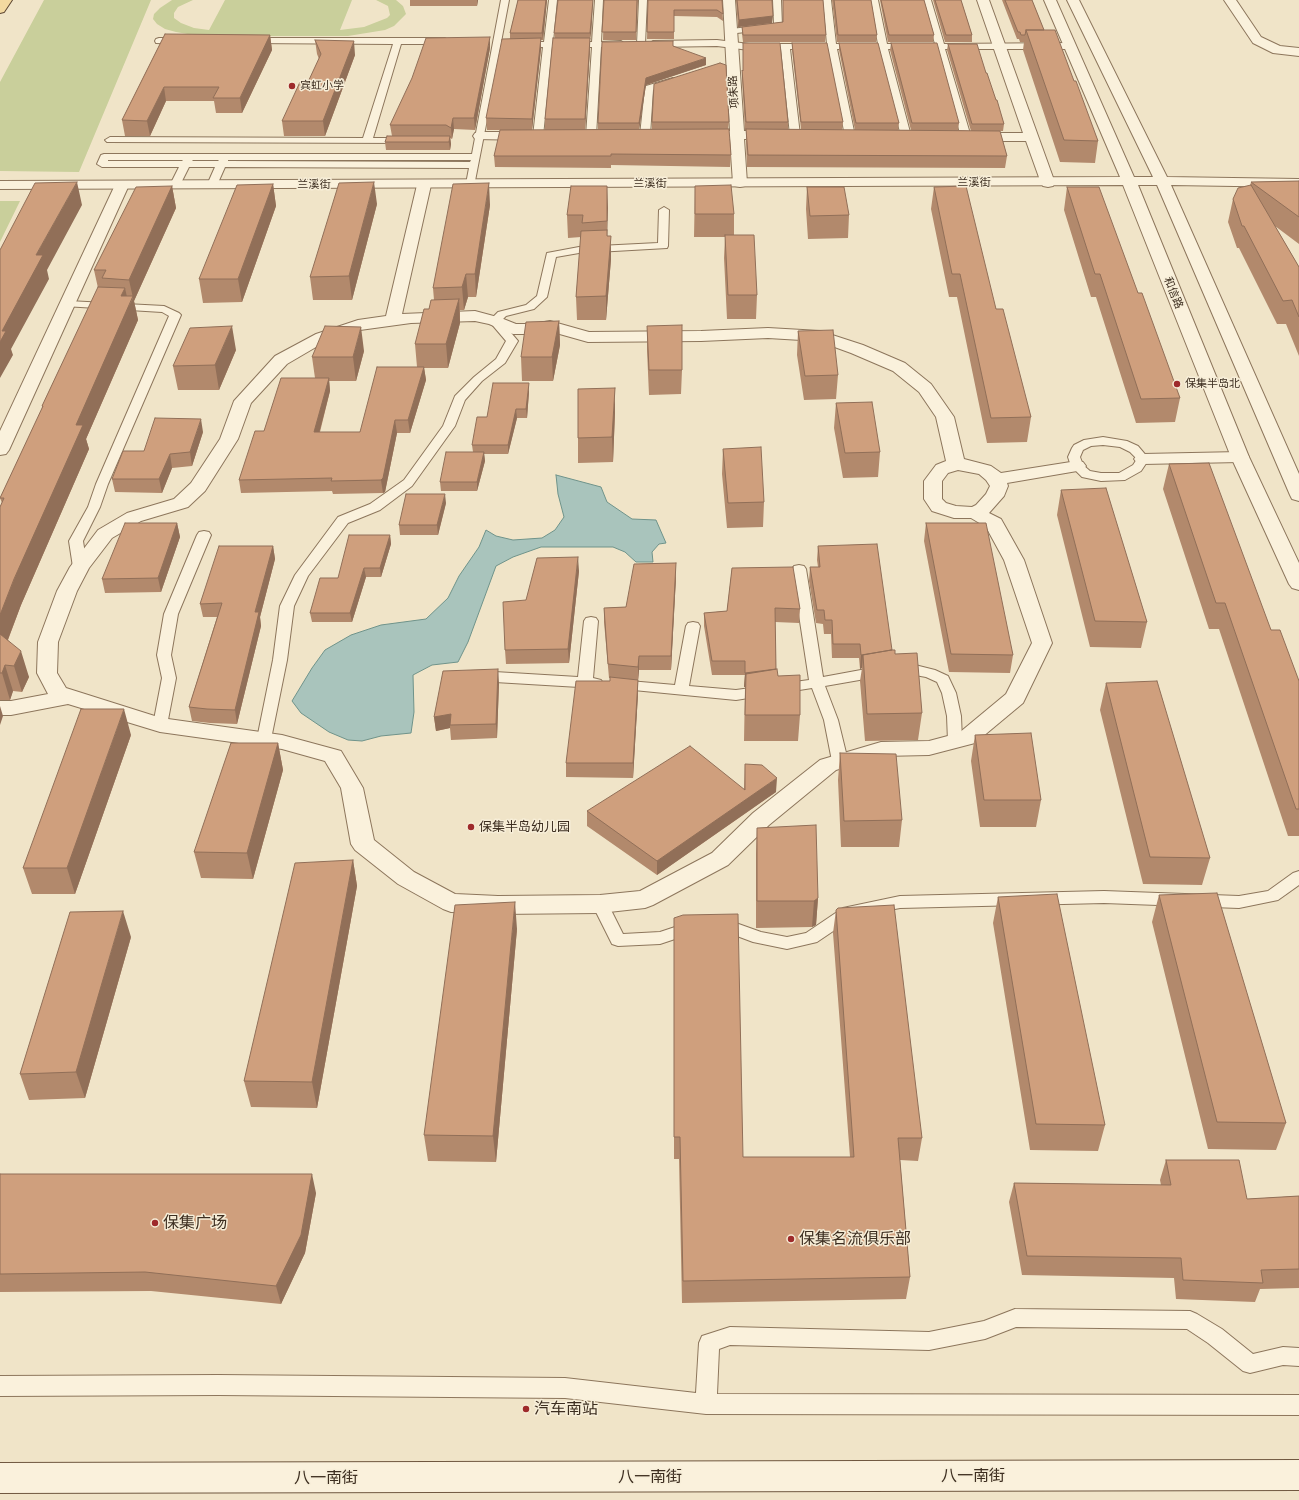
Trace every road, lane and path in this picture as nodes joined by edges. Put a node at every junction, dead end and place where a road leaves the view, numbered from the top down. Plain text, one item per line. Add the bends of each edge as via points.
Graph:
1 (6, 0) edge
2 (505, 0) edge
3 (553, 0) edge
4 (599, 0) edge
5 (643, 0) edge
6 (729, 0) edge
7 (777, 0) edge
8 (827, 0) edge
9 (874, 0) edge
10 (927, 0) edge
11 (983, 0) edge
12 (1050, 0) edge
13 (1073, 0) edge
14 (1230, 0) edge
15 (0, 9) edge
16 (731, 32) junction
17 (159, 41) dead end
18 (191, 41) edge
19 (238, 41) edge
20 (398, 41) junction
21 (454, 41) edge
22 (597, 44) junction
23 (634, 44) junction
24 (496, 45) junction
25 (548, 45) junction
26 (732, 46) junction
27 (940, 46) junction
28 (999, 46) junction
29 (1070, 46) junction
30 (785, 47) junction
31 (832, 47) junction
32 (883, 47) junction
33 (1299, 52) edge
34 (680, 78) edge
35 (661, 135) edge
36 (684, 135) edge
37 (737, 135) junction
38 (795, 135) junction
39 (480, 136) junction
40 (538, 136) junction
41 (553, 136) edge
42 (576, 136) edge
43 (591, 136) junction
44 (607, 136) edge
45 (630, 136) edge
46 (645, 136) junction
47 (811, 136) edge
48 (835, 136) edge
49 (850, 136) junction
50 (866, 136) edge
51 (890, 136) edge
52 (906, 136) junction
53 (921, 136) edge
54 (951, 136) edge
55 (966, 136) junction
56 (1032, 137) junction
57 (110, 140) dead end
58 (197, 140) junction
59 (233, 140) junction
60 (366, 140) junction
61 (418, 140) edge
62 (187, 161) junction
63 (224, 161) junction
64 (475, 161) junction
65 (1162, 181) junction
66 (1129, 182) junction
67 (740, 183) junction
68 (1048, 183) junction
69 (1299, 183) edge
70 (471, 184) junction
71 (0, 185) edge
72 (122, 185) junction
73 (175, 185) junction
74 (212, 185) junction
75 (424, 185) junction
76 (664, 210) dead end
77 (68, 304) junction
78 (394, 320) junction
79 (495, 322) junction
80 (0, 450) edge
81 (1240, 457) junction
82 (1143, 459) junction
83 (956, 464) junction
84 (1077, 466) junction
85 (1293, 471) edge
86 (995, 480) junction
87 (1299, 495) edge
88 (975, 513) junction
89 (204, 535) dead end
90 (80, 567) junction
91 (799, 568) dead end
92 (1299, 584) edge
93 (591, 621) dead end
94 (693, 626) dead end
95 (467, 675) edge
96 (585, 682) junction
97 (817, 683) junction
98 (681, 691) junction
99 (68, 697) junction
100 (0, 708) edge
101 (160, 725) junction
102 (264, 739) junction
103 (955, 741) junction
104 (840, 761) junction
105 (1299, 877) edge
106 (600, 904) junction
107 (1299, 1356) edge
108 (0, 1386) edge
109 (706, 1404) junction
110 (1299, 1405) edge
111 (1299, 1475) edge
112 (0, 1478) edge

1 - 15 main road
2 - 24 lane
3 - 25 lane
4 - 22 lane
5 - 23 lane
6 - 16 street, 项朱路
7 - 16 lane via 778,26
8 - 31 lane
9 - 32 lane
10 - 27 lane
11 - 28 street
12 - 29 street, 和信路
13 - 65 street
14 - 33 street via 1257,40 1277,50
16 - 26 street, 项朱路
17 - 18 lane
19 - 20 lane
20 - 21 lane
20 - 60 lane
22 - 23 lane
22 - 25 lane
22 - 43 lane
23 - 26 lane via 717,43
24 - 25 lane
24 - 39 lane
25 - 40 lane
26 - 30 lane
26 - 37 street, 项朱路 via 729,62
27 - 28 lane
27 - 32 lane
27 - 55 lane
28 - 29 lane
28 - 56 street
29 - 66 street, 和信路
30 - 31 lane
30 - 38 lane
31 - 32 lane
31 - 49 lane
32 - 52 lane
34 - 46 lane via 649,88
35 - 46 street
36 - 37 street
37 - 38 street
37 - 67 street, 项朱路
38 - 47 street
39 - 40 street
39 - 64 lane
40 - 41 street
42 - 43 street
43 - 44 street
45 - 46 street
48 - 49 street
49 - 50 street
51 - 52 street
52 - 53 street
54 - 55 street
55 - 56 street
56 - 68 street
57 - 58 lane
58 - 59 lane
58 - 62 lane
59 - 60 lane
59 - 63 lane
60 - 61 lane
62 - 62 lane via 104,157 102,164
62 - 63 lane
62 - 73 lane
63 - 64 lane
63 - 74 lane
64 - 70 lane
65 - 66 street, 兰溪街
65 - 69 street, 兰溪街
65 - 85 street
66 - 68 street, 兰溪街
66 - 81 street, 和信路
67 - 68 street, 兰溪街
67 - 70 street, 兰溪街
70 - 75 street, 兰溪街
71 - 72 street, 兰溪街
72 - 73 street, 兰溪街
72 - 77 street
73 - 74 street, 兰溪街
74 - 75 street, 兰溪街
75 - 78 street
76 - 79 lane via 663,246 579,250 551,255 542,298 530,307 502,314
77 - 80 street
77 - 90 lane via 164,309 175,315 94,507 76,541
78 - 79 street via 475,316
78 - 90 street via 358,325 329,335 281,360 244,401 230,439 198,487 181,503 134,516 105,534
79 - 83 street via 513,330 550,326 588,337 768,333 820,336 899,367 925,388 945,417
79 - 102 lane via 512,341 501,361 478,379 459,399 449,426 408,483 375,507 343,520 302,575 287,606 280,660
81 - 82 street
81 - 92 street, 和信路
82 - 84 lane via 1137,468 1121,477 1086,474
82 - 84 lane via 1134,449 1123,444 1103,441 1088,443 1078,448 1074,457
83 - 86 street via 966,464 985,470
83 - 88 street via 942,469 933,481 933,499 939,507 954,512
84 - 86 street
85 - 87 street
86 - 88 street via 999,486 995,496 983,509
88 - 103 street via 994,523 1014,560 1042,643 1015,698 967,738
89 - 101 lane via 171,614 164,655 169,678
90 - 99 street via 48,642 47,672 58,693
91 - 97 lane
93 - 96 lane
94 - 98 lane
95 - 96 lane
96 - 98 lane
97 - 98 lane via 736,695
97 - 103 lane via 888,670 915,670 943,679 954,716
97 - 104 lane via 831,720
99 - 100 street
99 - 101 street
101 - 102 street
102 - 106 street via 333,756 352,788 363,844 406,878 451,903
103 - 104 street via 929,748 881,750
104 - 106 street via 828,765 761,819 720,859 645,899
105 - 106 lane via 1272,896 1238,902 1104,897 900,902 849,912 811,938 787,943 759,938 712,920 660,938 618,940
107 - 109 lane via 1283,1356 1250,1364 1190,1320 1015,1318 985,1330 929,1341 730,1336 709,1343
108 - 109 lane via 565,1388
109 - 110 lane
111 - 112 street, 八一南街

